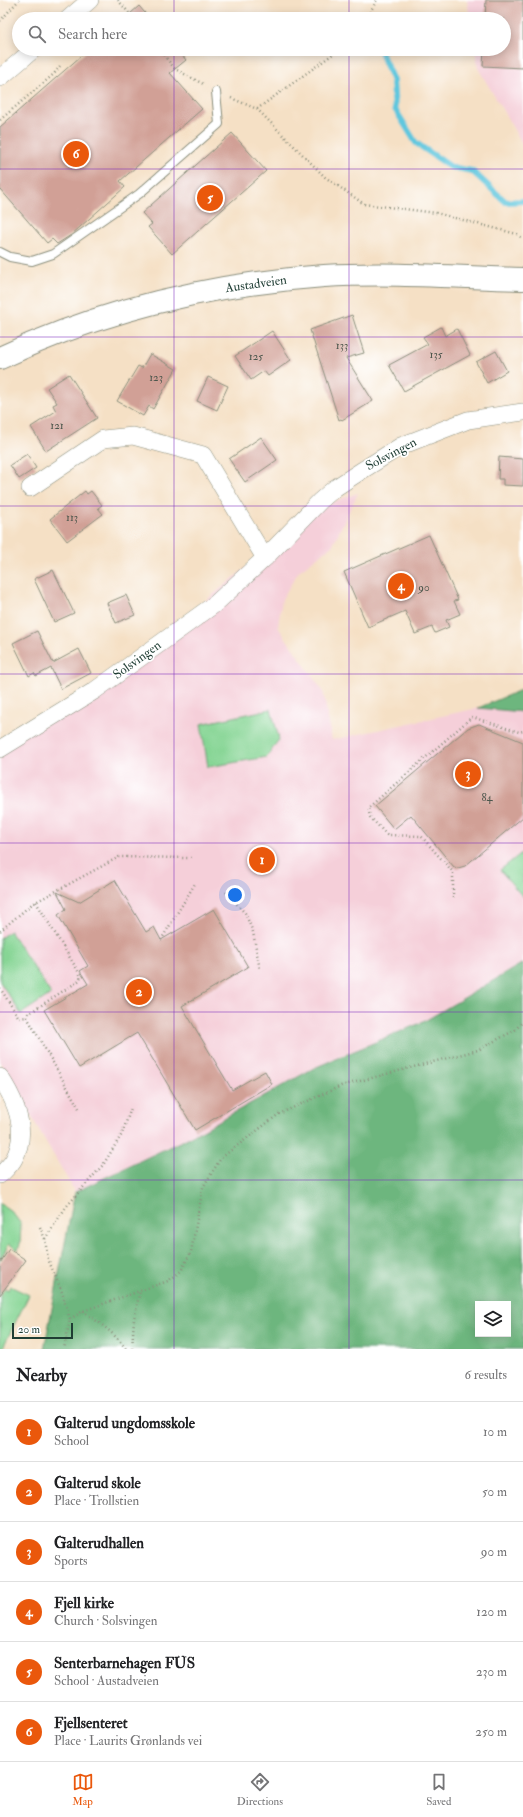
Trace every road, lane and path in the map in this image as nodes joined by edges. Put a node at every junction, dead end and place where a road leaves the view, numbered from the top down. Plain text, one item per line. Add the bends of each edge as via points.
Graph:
1 (19, 0) edge
2 (90, 0) edge
3 (118, 0) edge
4 (378, 0) edge
5 (76, 12) edge
6 (128, 12) edge
7 (370, 12) edge
8 (0, 21) edge
9 (26, 56) edge
10 (330, 56) edge
11 (60, 66) dead end
12 (0, 78) edge
13 (216, 92) dead end
14 (0, 120) edge
15 (523, 238) edge
16 (0, 252) edge
17 (523, 279) edge
18 (0, 358) edge
19 (523, 412) edge
20 (30, 488) dead end
21 (265, 558) junction
22 (523, 731) edge
23 (0, 749) edge
24 (191, 858) dead end
25 (196, 882) dead end
26 (226, 892) dead end
27 (453, 898) dead end
28 (36, 902) junction
29 (0, 930) edge
30 (161, 940) dead end
31 (260, 970) dead end
32 (0, 988) edge
33 (27, 1017) junction
34 (523, 1021) edge
35 (0, 1077) edge
36 (131, 1108) dead end
37 (80, 1110) dead end
38 (0, 1175) edge
39 (40, 1227) dead end
40 (45, 1238) junction
41 (140, 1291) junction
42 (83, 1310) junction
43 (70, 1319) junction
44 (64, 1349) edge
45 (126, 1349) edge
46 (132, 1349) edge

1 - 8 path
2 - 5 street
3 - 6 path
4 - 7 path
9 - 12 street
10 - 15 path via 257,109 325,177 364,204 436,213 517,234
11 - 14 path
13 - 16 lane via 219,124 139,194 52,254 32,261 10,257
17 - 18 main road, Austadveien via 325,276 235,286 130,308 44,338
19 - 21 street, Solsvingen via 468,420 400,446 335,488
20 - 21 street via 103,439 133,436 203,455
21 - 23 street, Solsvingen via 215,604 100,688
22 - 27 path via 519,732 472,717 368,808 370,817 387,835 421,836 453,872
24 - 28 path via 119,857
25 - 30 path
26 - 31 path via 245,913 253,932
28 - 29 path
28 - 33 path via 81,976 80,980
32 - 33 path via 19,1018
33 - 37 path
34 - 41 path via 515,1030 478,1050 341,1086 279,1114 220,1158 203,1187 191,1252 181,1271 168,1281
35 - 38 street via 19,1114 22,1139 14,1159
36 - 40 path via 122,1134 103,1165 66,1207
39 - 40 path
40 - 43 path via 48,1259
41 - 42 path
41 - 46 path via 134,1319
42 - 43 path
42 - 45 path
43 - 44 path

